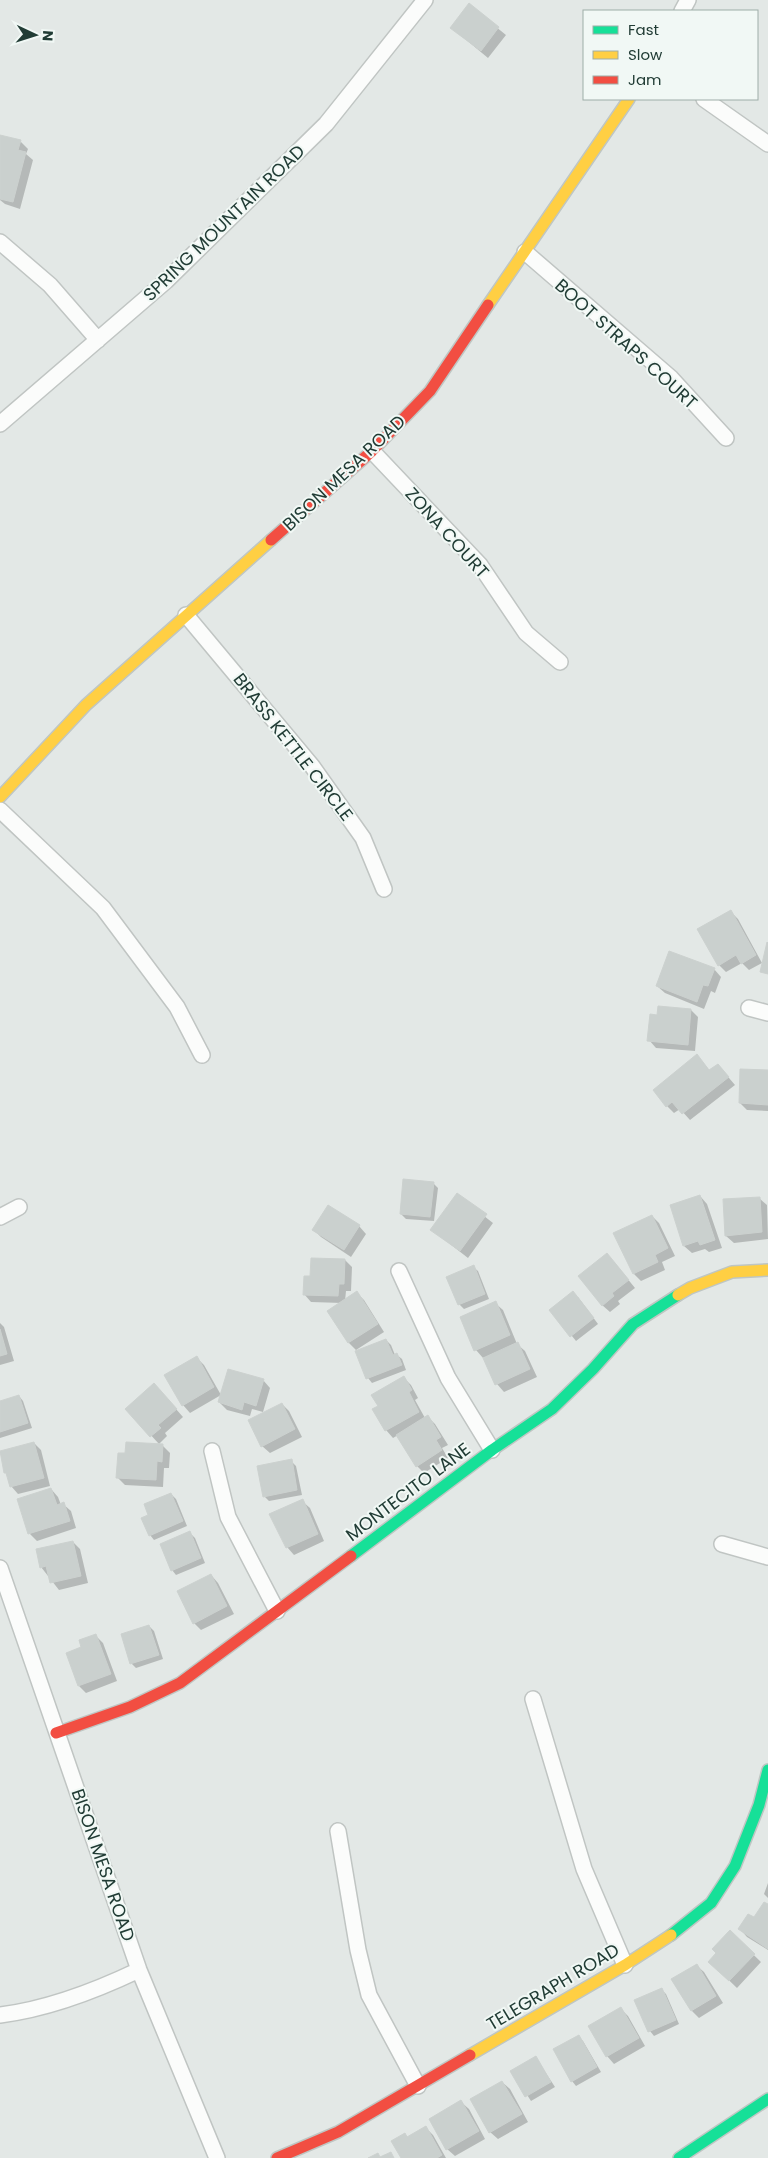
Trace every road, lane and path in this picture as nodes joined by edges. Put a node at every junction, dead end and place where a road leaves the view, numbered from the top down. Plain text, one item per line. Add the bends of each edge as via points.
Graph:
1 (425, 0) edge
2 (628, 100) edge
3 (705, 100) edge
4 (768, 144) edge
5 (0, 242) edge
6 (524, 252) junction
7 (98, 340) junction
8 (0, 424) edge
9 (726, 438) dead end
10 (372, 451) junction
11 (186, 616) junction
12 (560, 662) dead end
13 (0, 797) edge
14 (0, 810) edge
15 (384, 889) dead end
16 (749, 1008) dead end
17 (768, 1013) edge
18 (202, 1055) dead end
19 (18, 1207) dead end
20 (0, 1217) edge
21 (768, 1270) edge
22 (399, 1271) dead end
23 (492, 1450) junction
24 (212, 1451) dead end
25 (722, 1544) dead end
26 (768, 1557) edge
27 (0, 1568) edge
28 (277, 1612) junction
29 (533, 1699) dead end
30 (56, 1733) junction
31 (768, 1770) edge
32 (338, 1831) dead end
33 (625, 1965) junction
34 (139, 1970) junction
35 (0, 2015) edge
36 (418, 2086) junction
37 (768, 2099) edge
38 (216, 2158) edge
39 (277, 2158) edge
40 (679, 2158) edge

1 - 7 street, SPRING MOUNTAIN ROAD via 326,124 166,281
2 - 6 street, BISON MESA ROAD
3 - 4 street
5 - 7 street via 50,285
6 - 9 street, BOOT STRAPS COURT via 671,378
6 - 10 street, BISON MESA ROAD via 430,391
7 - 8 street, SPRING MOUNTAIN ROAD
10 - 11 street, BISON MESA ROAD
10 - 12 street, ZONA COURT via 480,565 526,633
11 - 13 street, BISON MESA ROAD via 86,705
11 - 15 street, BRASS KETTLE CIRCLE via 312,766 363,838
14 - 18 street via 103,908 177,1007
16 - 17 street
19 - 20 street
21 - 23 street, MONTECITO LANE via 732,1272 690,1288 633,1324 552,1409
22 - 23 street via 448,1378
23 - 28 street, MONTECITO LANE
24 - 28 street via 228,1517
25 - 26 street
27 - 30 street, BISON MESA ROAD
28 - 30 street, MONTECITO LANE via 180,1683 130,1708
29 - 33 street via 584,1869
30 - 34 street, BISON MESA ROAD
31 - 33 street, TELEGRAPH ROAD via 735,1866 711,1903
32 - 36 street via 369,1995
33 - 36 street, TELEGRAPH ROAD
34 - 35 street via 96,1990 22,2013
34 - 38 street, BISON MESA ROAD
36 - 39 street, TELEGRAPH ROAD via 338,2132
37 - 40 street

